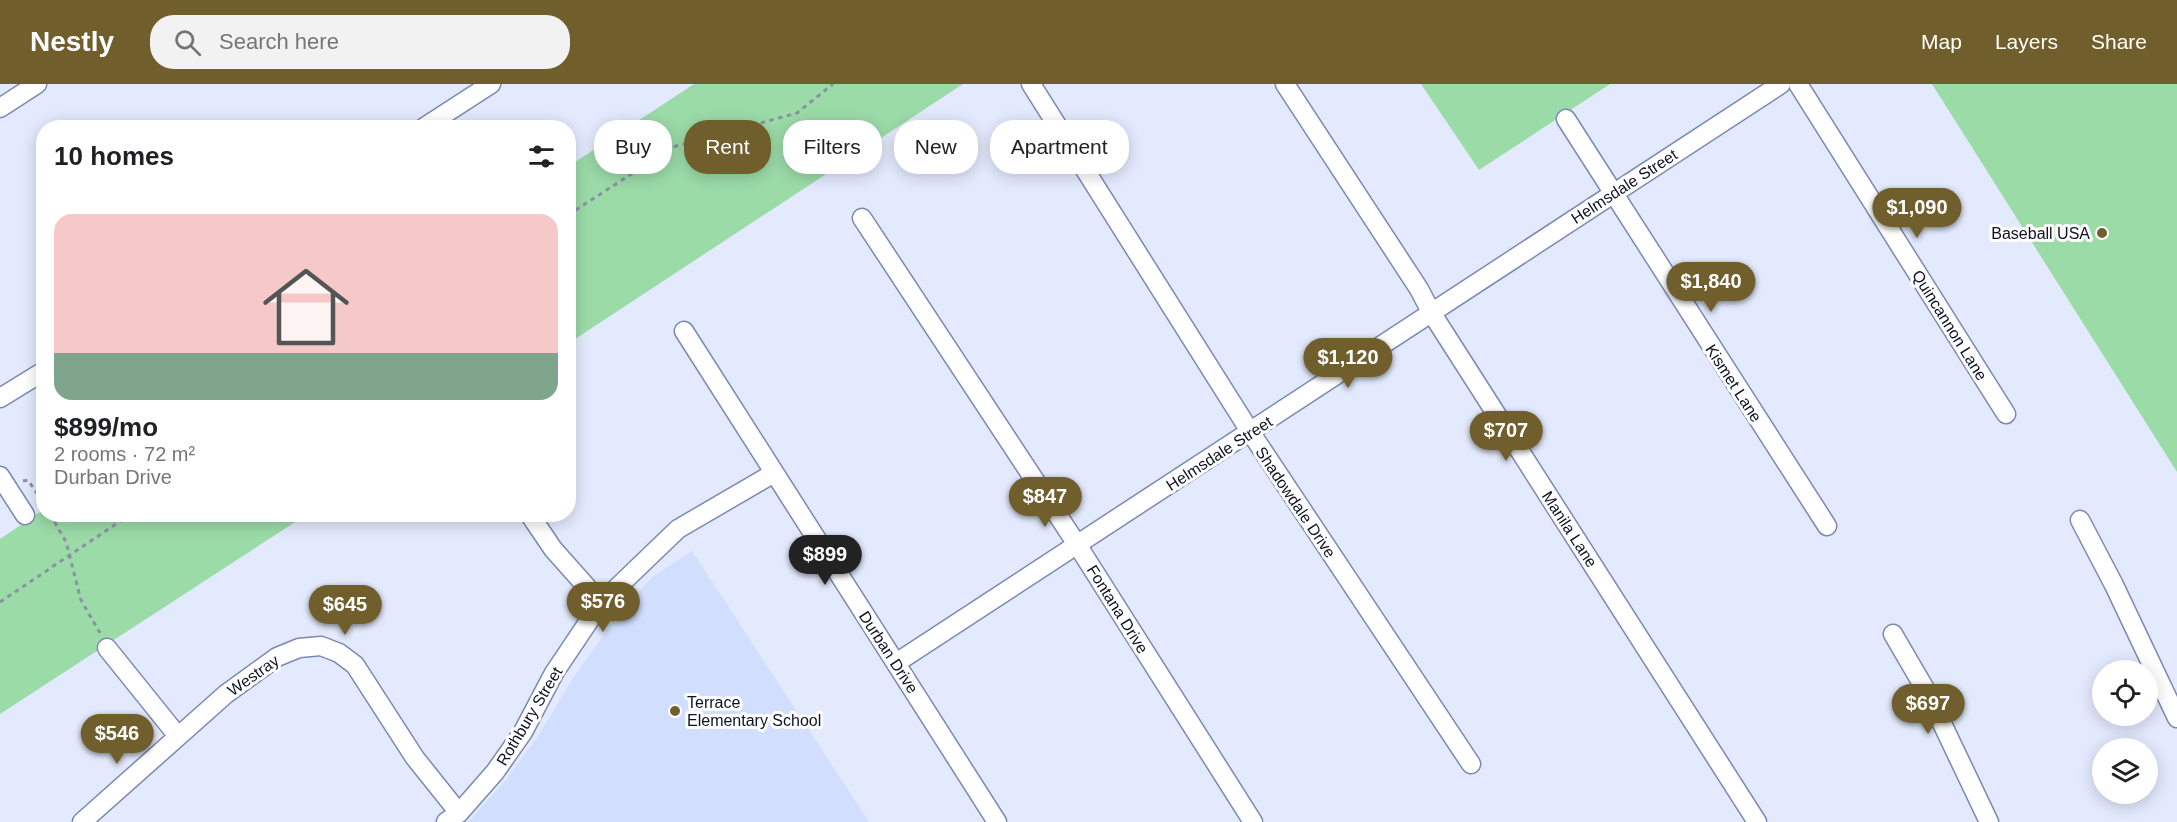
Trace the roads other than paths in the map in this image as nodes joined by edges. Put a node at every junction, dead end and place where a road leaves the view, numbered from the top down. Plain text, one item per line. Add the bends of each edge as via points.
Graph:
1 (37, 84) edge
2 (491, 84) edge
3 (1031, 84) edge
4 (1285, 84) edge
5 (1781, 84) edge
6 (1798, 84) edge
7 (0, 108) edge
8 (1566, 119) dead end
9 (435, 120) edge
10 (1612, 194) junction
11 (862, 218) dead end
12 (1431, 312) junction
13 (684, 331) dead end
14 (36, 376) edge
15 (0, 398) edge
16 (2006, 414) dead end
17 (1251, 433) junction
18 (774, 473) junction
19 (0, 476) edge
20 (25, 515) dead end
21 (2080, 520) dead end
22 (535, 522) edge
23 (1827, 526) dead end
24 (1078, 546) junction
25 (601, 603) junction
26 (1893, 634) dead end
27 (107, 648) road end
28 (896, 663) junction
29 (2177, 718) edge
30 (177, 735) junction
31 (1471, 764) dead end
32 (453, 818) edge
33 (82, 822) edge
34 (997, 822) edge
35 (1253, 822) edge
36 (1757, 822) edge
37 (1989, 822) edge

1 - 7 street
2 - 9 street
3 - 17 street, Shadowdale Drive
4 - 12 street, Manila Lane
5 - 10 street, Helmsdale Street
6 - 16 street, Quincannon Lane
8 - 10 street, Kismet Lane
10 - 12 street, Helmsdale Street
10 - 23 street, Kismet Lane
11 - 24 street, Fontana Drive
12 - 17 street, Helmsdale Street
12 - 36 street, Manila Lane
13 - 18 street, Durban Drive
14 - 15 street
17 - 24 street, Helmsdale Street
17 - 31 street, Shadowdale Drive
18 - 25 street, Rothbury Street via 678,529
18 - 28 street, Durban Drive
19 - 20 street
21 - 29 street
22 - 25 street
24 - 28 street, Helmsdale Street
24 - 35 street, Fontana Drive
25 - 32 street, Rothbury Street via 554,673 523,732 495,772
26 - 37 street via 1928,694
27 - 30 street
28 - 34 street, Durban Drive
30 - 32 street, Westray via 277,657 321,645 339,652 355,665
30 - 33 street, Westray

